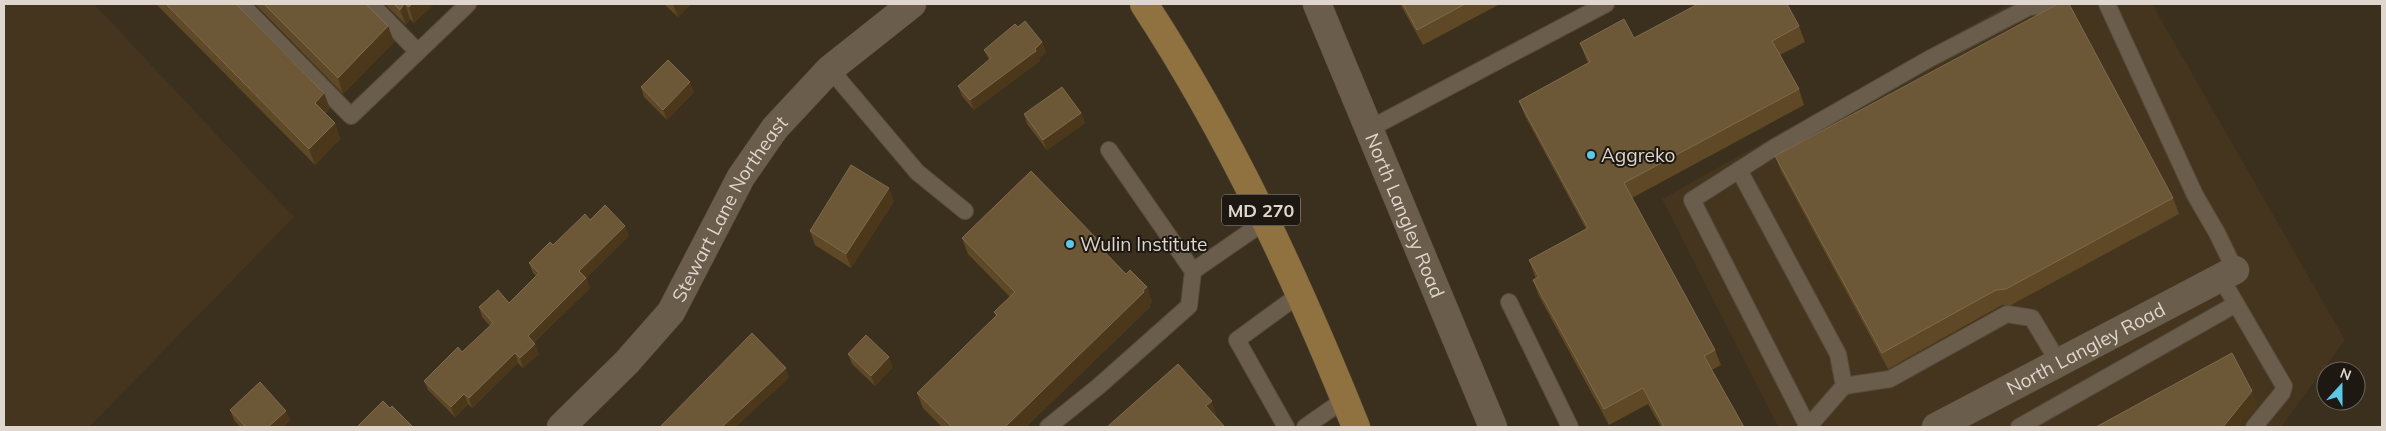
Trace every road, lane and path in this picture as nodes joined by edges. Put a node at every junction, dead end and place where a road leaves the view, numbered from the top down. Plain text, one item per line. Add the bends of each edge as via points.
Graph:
1 (241, 4) edge
2 (371, 4) edge
3 (468, 4) edge
4 (912, 4) edge
5 (1144, 4) edge
6 (1316, 4) edge
7 (1606, 4) edge
8 (2054, 4) edge
9 (2107, 4) edge
10 (418, 52) junction
11 (830, 69) junction
12 (1369, 129) junction
13 (1109, 150) dead end
14 (1739, 170) junction
15 (965, 211) dead end
16 (1267, 220) junction
17 (1193, 271) junction
18 (2228, 274) junction
19 (1300, 294) junction
20 (1509, 302) dead end
21 (2236, 304) junction
22 (2060, 362) junction
23 (1844, 386) junction
24 (1345, 399) junction
25 (561, 427) edge
26 (1048, 427) edge
27 (1286, 427) edge
28 (1305, 427) edge
29 (1356, 427) edge
30 (1493, 427) edge
31 (1570, 427) edge
32 (1808, 427) edge
33 (1936, 427) edge
34 (2018, 427) edge
35 (2254, 427) edge

1 - 10 lane via 351,116
2 - 10 lane
3 - 10 lane
4 - 11 street, Stewart Lane Northeast
5 - 16 main road, MD 270 via 1212,114
6 - 12 street, North Langley Road
7 - 12 lane
8 - 14 lane via 2030,7 1954,46
9 - 18 lane via 2195,195 2217,233
11 - 15 lane via 917,172
11 - 25 street, Stewart Lane Northeast via 775,128 741,177 671,312 627,362
12 - 30 street, North Langley Road
13 - 17 lane
14 - 23 lane via 1838,354
14 - 32 lane via 1692,200
16 - 17 lane
16 - 19 main road, MD 270
17 - 26 lane via 1189,306 1100,386
18 - 21 lane
18 - 22 street, North Langley Road
19 - 24 main road, MD 270
19 - 27 lane via 1237,340
20 - 31 lane
21 - 34 lane
21 - 35 lane via 2284,386 2282,393
22 - 23 lane via 2032,318 2007,314 1890,379
22 - 33 street, North Langley Road
23 - 32 lane
24 - 28 lane
24 - 29 main road, MD 270

